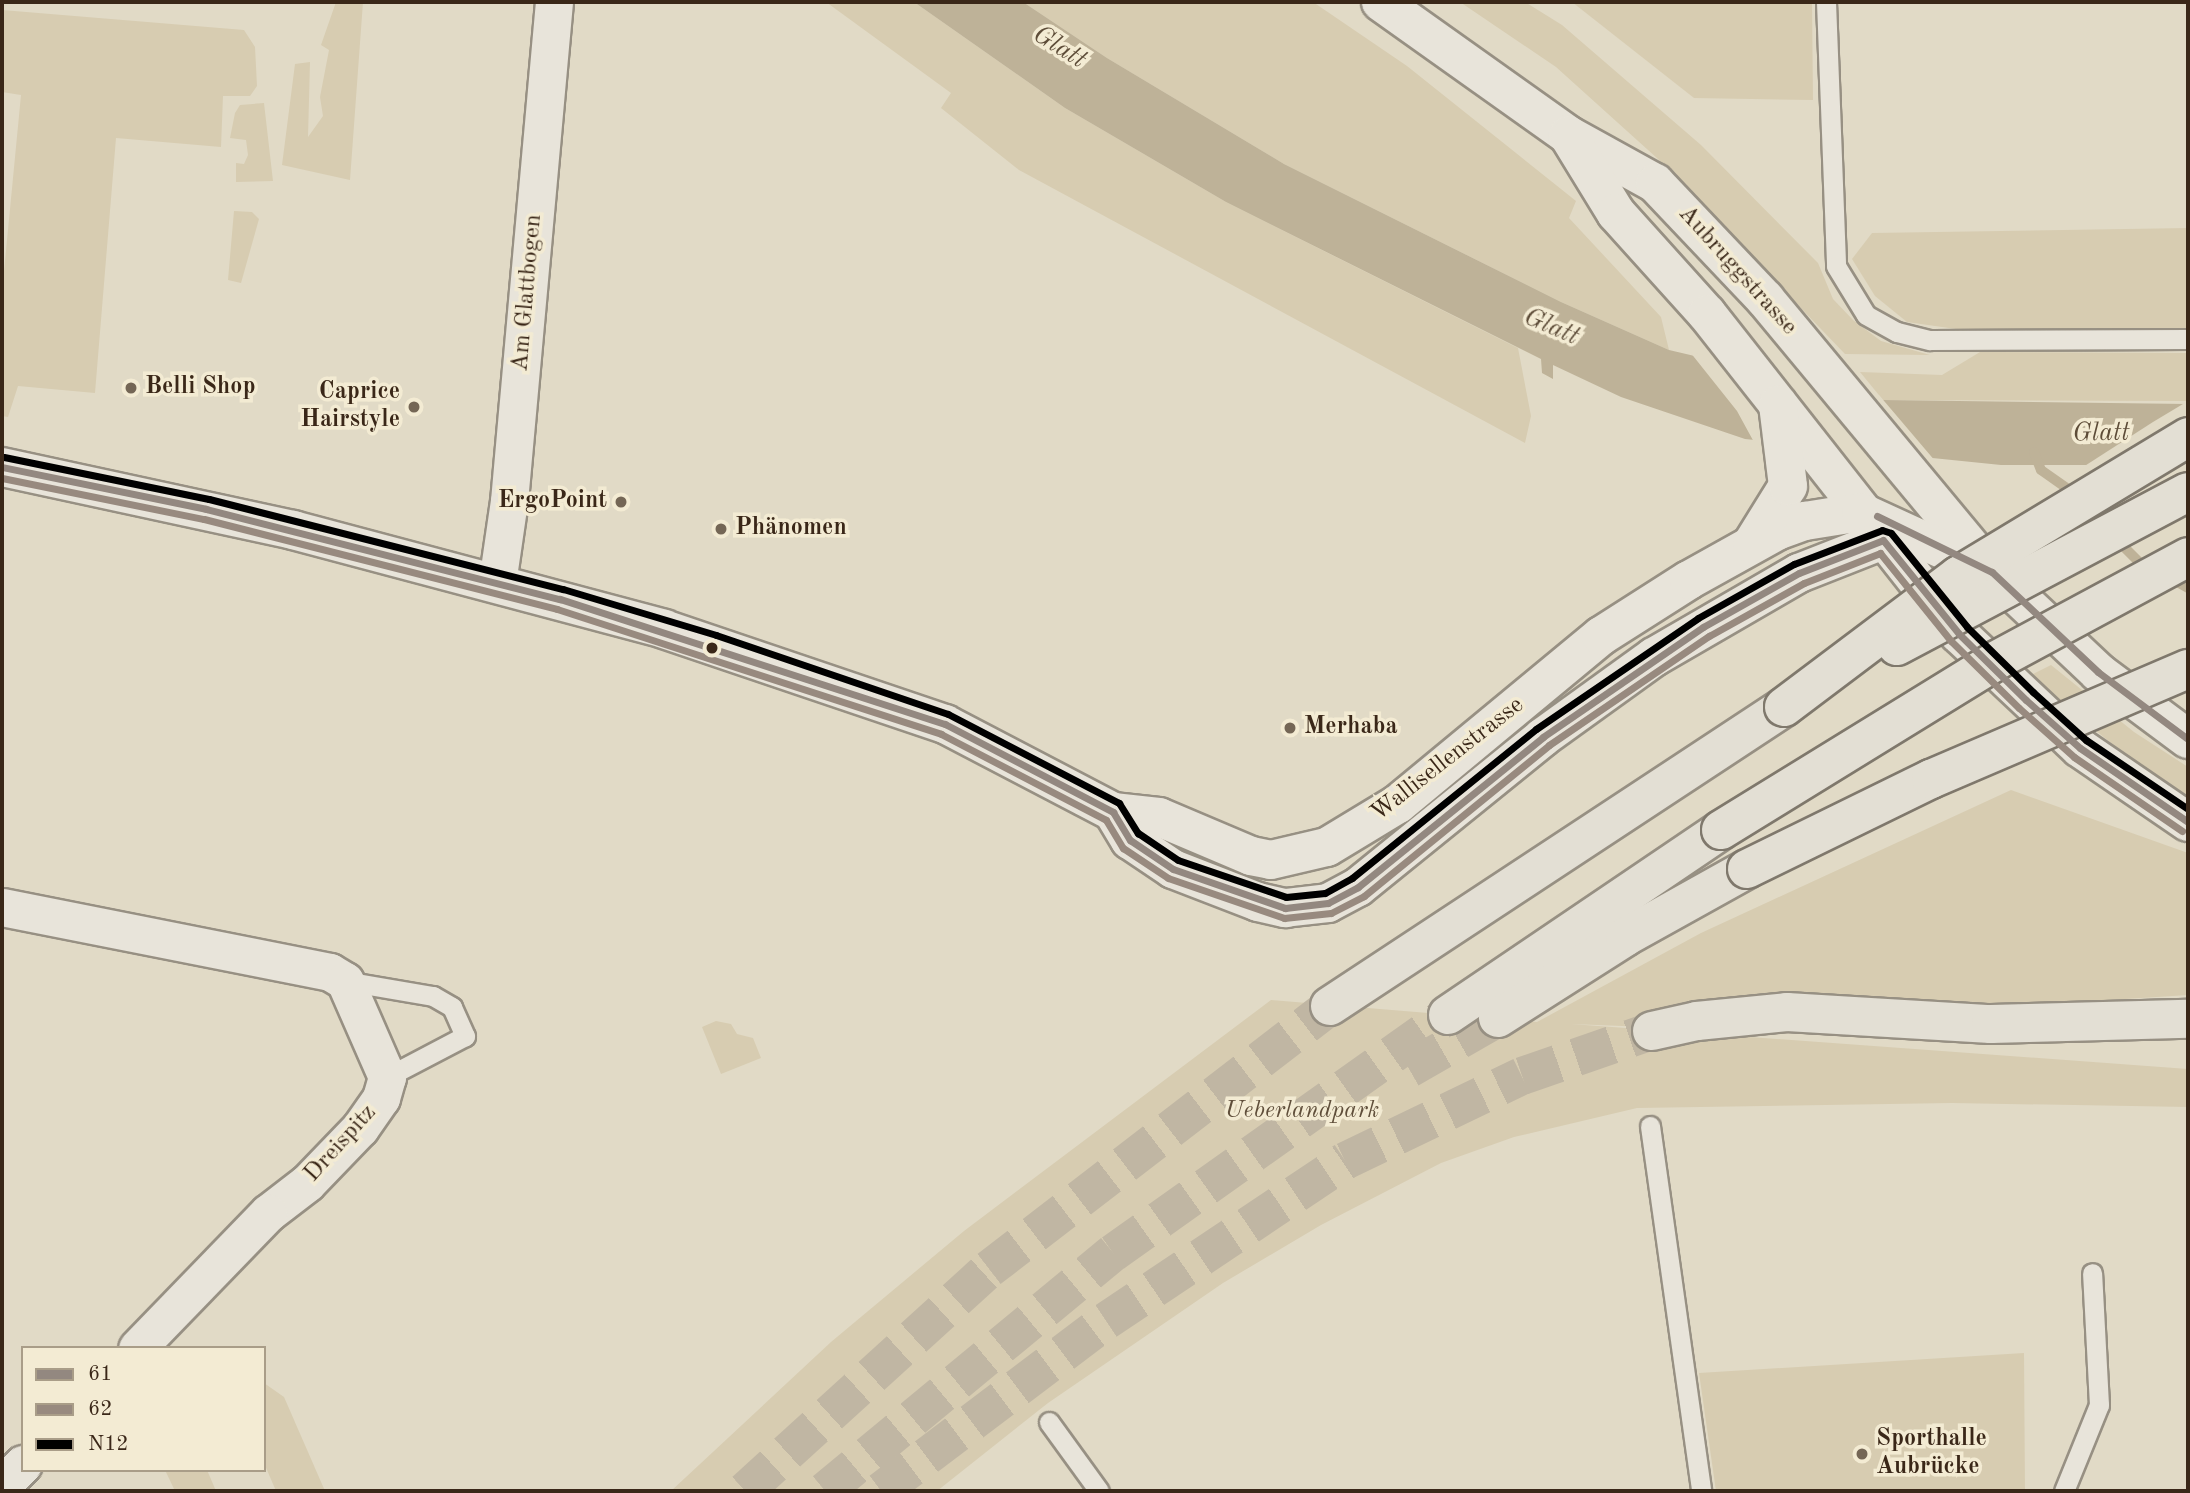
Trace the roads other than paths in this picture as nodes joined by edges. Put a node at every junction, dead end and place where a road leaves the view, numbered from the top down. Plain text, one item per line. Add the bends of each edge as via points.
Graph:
1 (554, 2) edge
2 (1381, 2) edge
3 (1826, 2) edge
4 (1568, 135) junction
5 (2188, 339) edge
6 (1778, 403) junction
7 (1879, 437) junction
8 (2188, 438) edge
9 (2, 467) edge
10 (2188, 492) edge
11 (1874, 513) junction
12 (1752, 544) junction
13 (2188, 557) edge
14 (1992, 572) junction
15 (497, 583) junction
16 (2188, 669) edge
17 (1784, 707) junction
18 (2188, 739) edge
19 (1113, 812) junction
20 (2188, 822) edge
21 (2, 906) edge
22 (345, 981) junction
23 (1330, 1006) tunnel mouth
24 (1448, 1015) tunnel mouth
25 (1497, 1018) tunnel mouth
26 (2188, 1019) edge
27 (1653, 1031) tunnel mouth
28 (387, 1077) junction
29 (1650, 1126) dead end
30 (2092, 1273) dead end
31 (139, 1346) edge
32 (1049, 1422) dead end
33 (21, 1466) edge
34 (2, 1485) edge
35 (1099, 1491) edge
36 (1701, 1491) edge
37 (2064, 1491) edge

1 - 15 street, Am Glattbogen via 509,502
2 - 4 street, Aubruggstrasse
3 - 5 lane via 1836,266 1866,315 1897,332 1930,340
4 - 6 street, Aubruggstrasse via 1616,213 1707,314
4 - 7 street, Aubruggstrasse via 1656,183 1733,262
6 - 11 street, Aubruggstrasse
6 - 12 street, Wallisellenstrasse via 1788,485
7 - 11 street
7 - 14 street, Aubruggstrasse
8 - 17 highway, bridge via 1958,576
9 - 15 street, Wallisellenstrasse via 206,509
10 - 17 highway, bridge
11 - 12 street, Wallisellenstrasse via 1805,521
11 - 14 street, Aubruggstrasse
11 - 19 street, Wallisellenstrasse via 1799,573 1654,657 1542,737 1358,887 1328,903 1285,908 1173,869 1130,840
11 - 20 street, Aubruggstrasse via 1959,634 2026,700 2080,748
12 - 19 street, Wallisellenstrasse via 1619,624 1398,804 1327,847 1287,858 1251,856 1159,817
13 - 24 highway, bridge via 1997,660 1721,830
14 - 18 street, Aubruggstrasse via 2098,672
15 - 19 street, Wallisellenstrasse via 713,645 946,724
16 - 25 highway, bridge via 1943,774 1746,869 1625,937
17 - 23 highway
21 - 22 street via 330,972
22 - 28 street, Dreispitz
22 - 28 lane via 433,996 452,1007 465,1035
26 - 27 highway via 1991,1024 1787,1013 1697,1021
28 - 31 street, Dreispitz via 382,1098 360,1128 307,1183 268,1213
29 - 36 lane
30 - 37 lane via 2099,1405
32 - 35 lane
33 - 34 street

